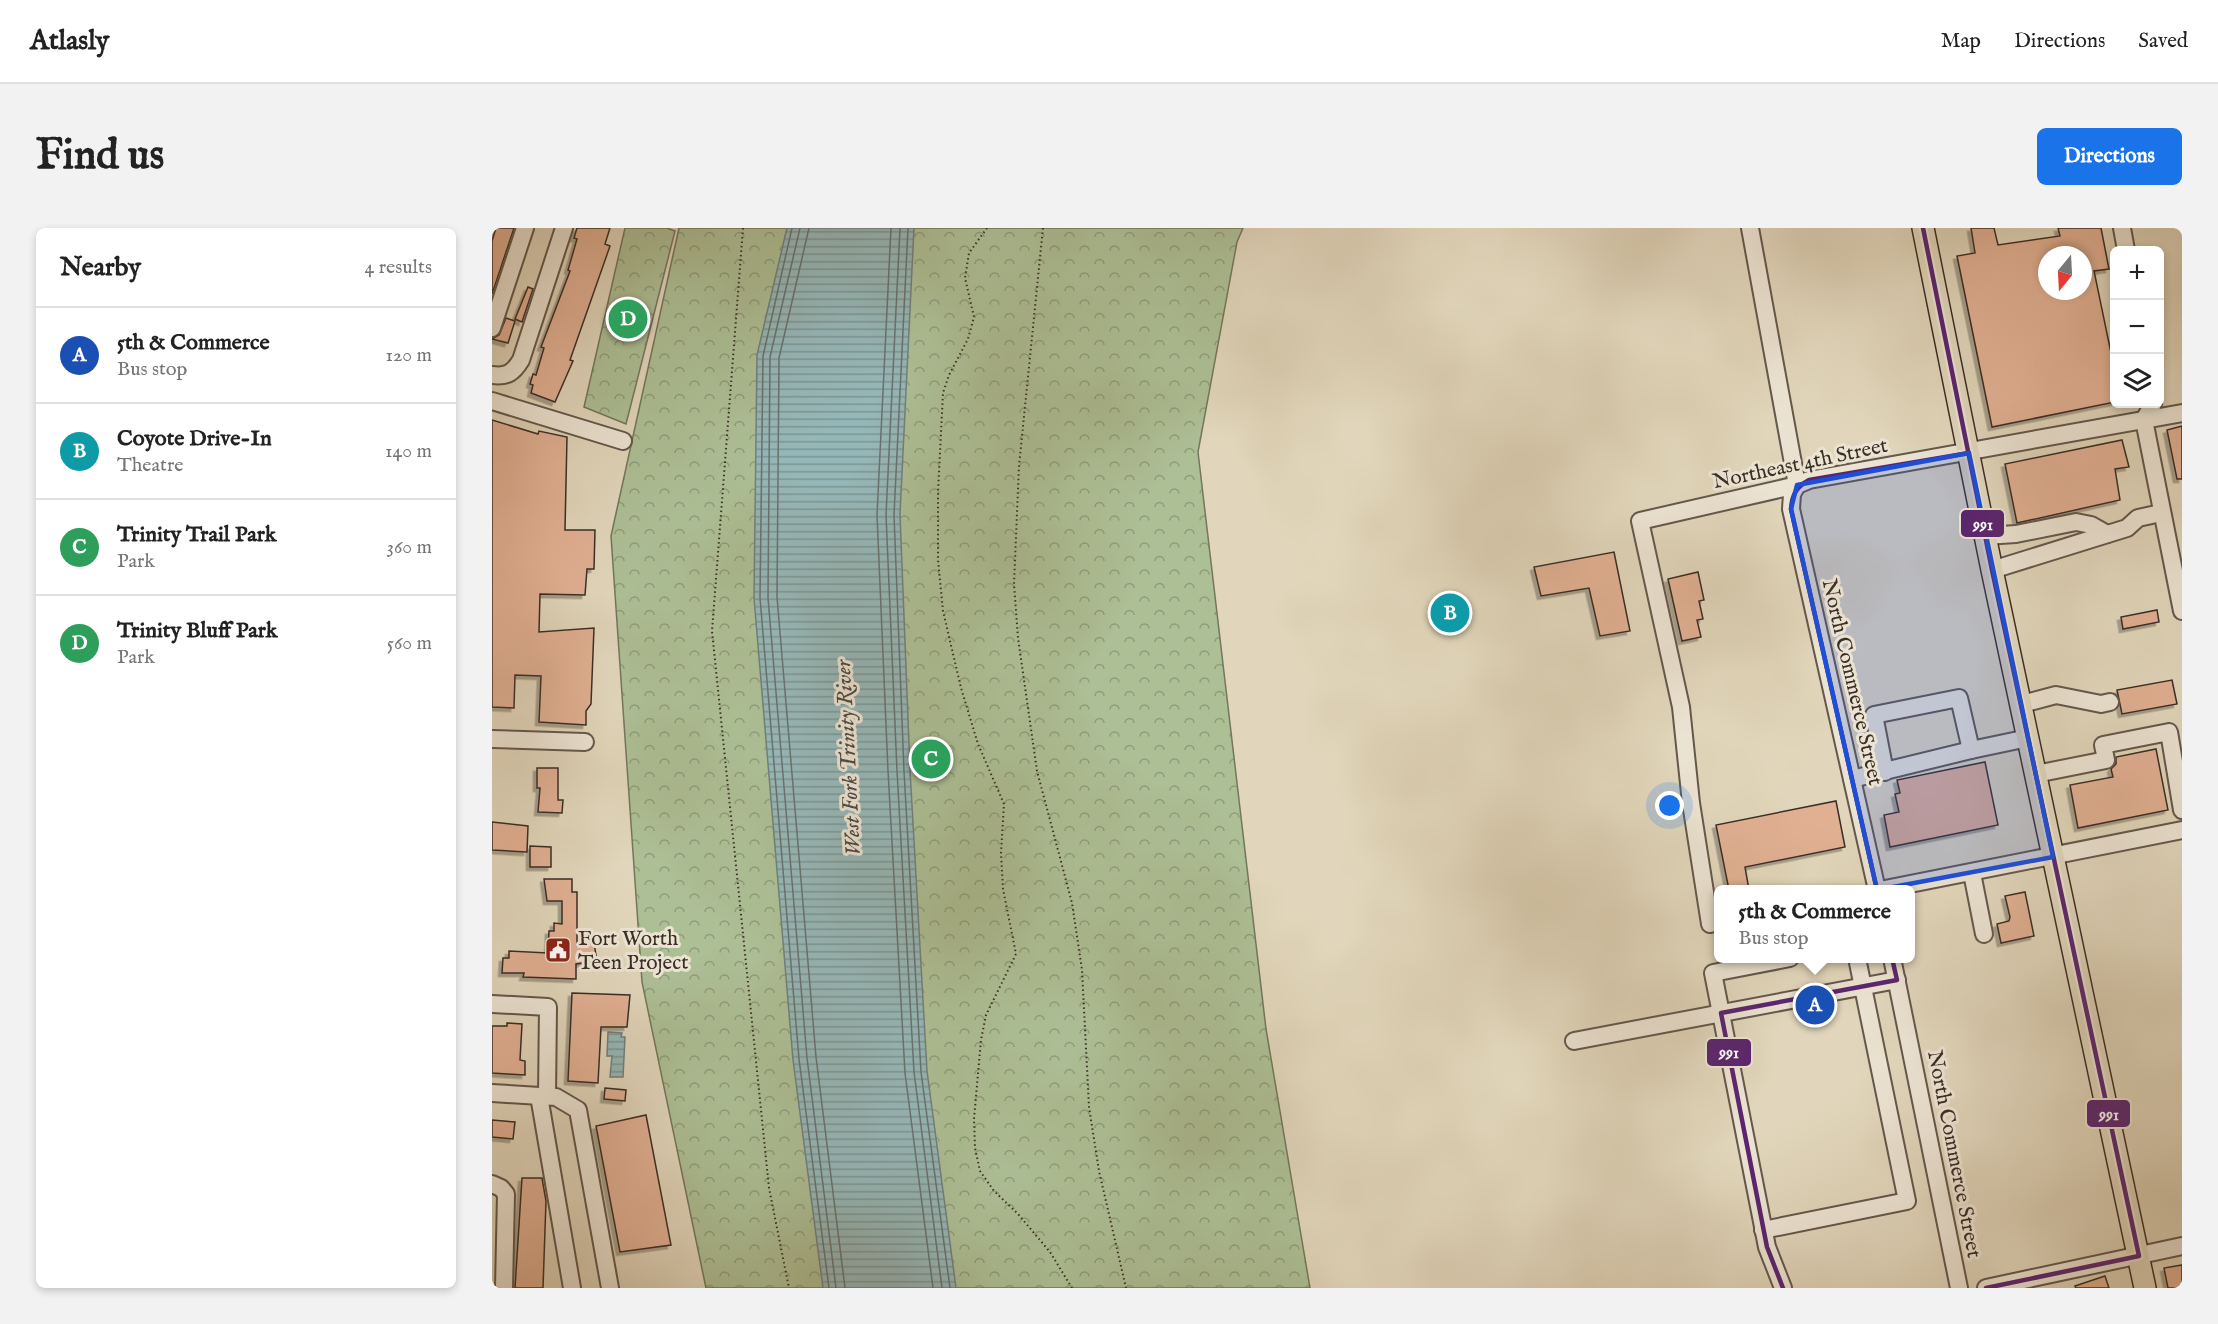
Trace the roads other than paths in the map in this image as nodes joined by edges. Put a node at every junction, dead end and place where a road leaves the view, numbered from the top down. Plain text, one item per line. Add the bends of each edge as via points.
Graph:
1 (525, 228) edge
2 (564, 228) edge
3 (1750, 228) edge
4 (1923, 228) edge
5 (2122, 228) edge
6 (2125, 246) edge
7 (492, 328) edge
8 (492, 375) edge
9 (492, 401) edge
10 (2150, 408) edge
11 (2182, 413) edge
12 (2145, 420) junction
13 (623, 441) dead end
14 (1969, 453) junction
15 (1797, 485) junction
16 (2161, 513) junction
17 (2107, 534) junction
18 (1985, 536) junction
19 (1992, 570) junction
20 (2182, 611) edge
21 (2110, 702) dead end
22 (2022, 704) junction
23 (2028, 738) junction
24 (492, 739) edge
25 (585, 742) dead end
26 (1971, 750) junction
27 (1885, 772) junction
28 (2036, 774) junction
29 (1852, 779) junction
30 (2182, 810) edge
31 (2182, 830) edge
32 (2053, 857) junction
33 (1972, 873) junction
34 (1877, 885) edge
35 (1906, 885) edge
36 (1714, 923) edge
37 (1984, 934) dead end
38 (1764, 963) edge
39 (1858, 963) edge
40 (1893, 963) edge
41 (1897, 980) junction
42 (1863, 986) junction
43 (492, 1004) edge
44 (1721, 1013) junction
45 (1574, 1041) dead end
46 (492, 1093) edge
47 (543, 1096) junction
48 (492, 1184) edge
49 (1763, 1230) junction
50 (2182, 1246) edge
51 (2139, 1256) junction
52 (504, 1288) edge
53 (572, 1288) edge
54 (610, 1288) edge
55 (1783, 1288) edge
56 (1959, 1288) edge
57 (1986, 1288) edge
58 (2145, 1288) edge

1 - 7 street
2 - 8 street via 521,360 513,372
3 - 15 street
4 - 14 main road
5 - 6 street
9 - 13 street
10 - 12 street
11 - 12 street, Northeast 4th Street
12 - 14 street, Northeast 4th Street
12 - 16 street
14 - 15 street, Northeast 4th Street
14 - 18 main road
15 - 29 street, North Commerce Street via 1791,509
15 - 36 street, Northeast 4th Street via 1640,521 1681,707 1691,803
16 - 17 street via 2138,518 2127,528
16 - 20 street
17 - 18 street via 2076,522
17 - 19 street
18 - 19 main road
19 - 22 main road
21 - 22 street via 2101,704 2056,695
22 - 23 main road
23 - 26 street
23 - 28 main road
24 - 25 street
26 - 27 street
26 - 27 street via 1959,698 1874,716
27 - 29 street
28 - 30 street via 2106,760 2103,744 2169,732
28 - 32 main road
29 - 34 street, North Commerce Street
31 - 32 street
32 - 33 street
32 - 51 main road
33 - 35 street
33 - 37 street
38 - 44 street via 1713,973
39 - 42 street
40 - 41 street, North Commerce Street
41 - 42 street
41 - 56 street, North Commerce Street
42 - 44 street
42 - 49 street via 1907,1202
43 - 47 street via 548,1007
44 - 45 street
44 - 49 street
46 - 47 street
47 - 53 street
47 - 54 street via 556,1097 578,1110
48 - 52 street via 506,1194
49 - 55 street
50 - 51 street
51 - 57 street
51 - 58 main road

